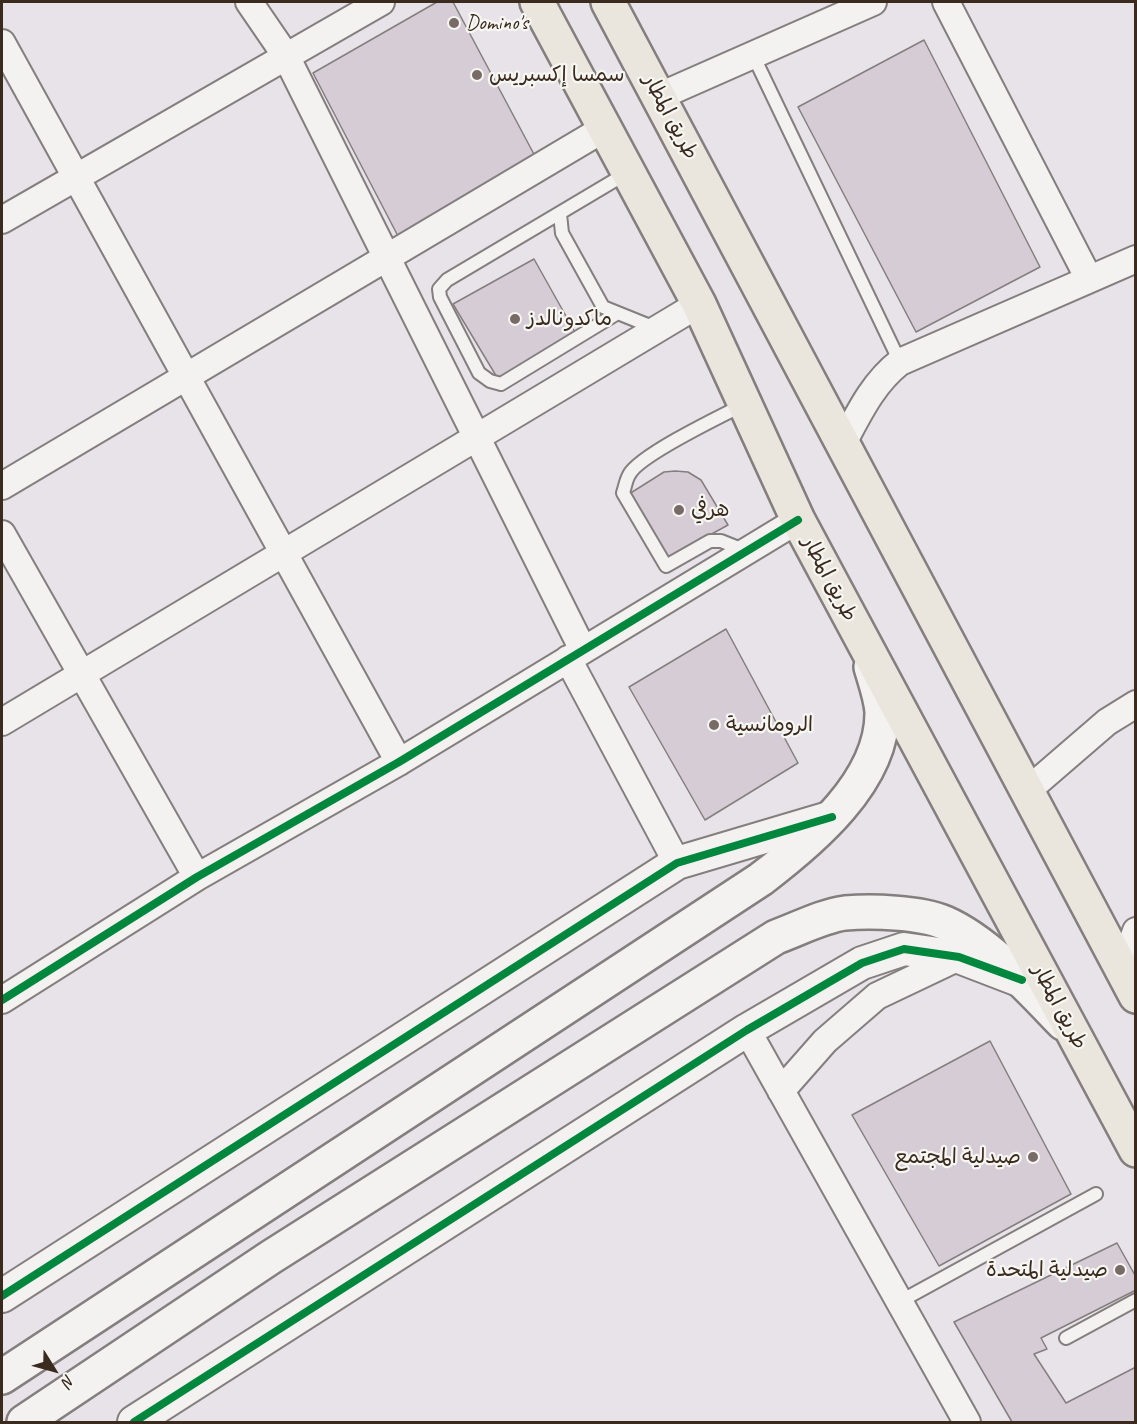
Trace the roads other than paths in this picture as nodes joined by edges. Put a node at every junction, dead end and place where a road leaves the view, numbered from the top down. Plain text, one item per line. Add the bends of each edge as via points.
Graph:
1 (249, 2) edge
2 (381, 2) edge
3 (537, 2) edge
4 (608, 2) edge
5 (873, 2) edge
6 (946, 2) edge
7 (2, 43) edge
8 (753, 55) junction
9 (286, 56) junction
10 (660, 96) junction
11 (605, 129) junction
12 (628, 172) junction
13 (76, 177) junction
14 (560, 214) junction
15 (2, 220) edge
16 (387, 258) junction
17 (1136, 259) edge
18 (1089, 279) junction
19 (699, 304) junction
20 (616, 314) junction
21 (655, 328) junction
22 (900, 362) junction
23 (186, 377) junction
24 (744, 404) junction
25 (477, 437) junction
26 (843, 443) junction
27 (2, 486) edge
28 (798, 520) junction
29 (2, 534) edge
30 (747, 551) junction
31 (283, 553) junction
32 (867, 650) junction
33 (576, 655) junction
34 (81, 674) junction
35 (1136, 704) edge
36 (2, 722) edge
37 (399, 762) junction
38 (1027, 791) junction
39 (832, 817) junction
40 (677, 863) junction
41 (197, 877) junction
42 (1136, 932) edge
43 (958, 957) junction
44 (1022, 980) junction
45 (1129, 983) edge
46 (2, 1000) edge
47 (747, 1030) junction
48 (1073, 1033) junction
49 (781, 1091) junction
50 (1136, 1150) edge
51 (1096, 1194) dead end
52 (2, 1294) edge
53 (1136, 1300) edge
54 (899, 1302) junction
55 (1066, 1338) dead end
56 (2, 1377) edge
57 (24, 1422) edge
58 (134, 1422) edge
59 (967, 1422) edge

1 - 9 street
2 - 9 street
3 - 11 main road, طريق المطار
4 - 10 main road, طريق المطار
5 - 8 street
6 - 18 street
7 - 13 street
8 - 10 street
8 - 22 lane
9 - 13 street
9 - 16 street
10 - 26 main road, طريق المطار
11 - 12 main road, طريق المطار
11 - 16 street
12 - 14 lane
12 - 19 main road, طريق المطار
13 - 15 street
13 - 23 street
14 - 20 lane via 562,233 603,307
14 - 20 lane via 447,280 439,289 479,373 501,384
16 - 23 street
16 - 25 street
17 - 18 street
18 - 22 street
19 - 21 street
19 - 24 main road, طريق المطار
20 - 21 lane
21 - 25 street
22 - 26 street via 870,393
23 - 27 street
23 - 31 street
24 - 28 main road, طريق المطار
24 - 30 lane via 636,466 623,493 666,566 710,542 721,540
25 - 31 street
25 - 33 street
26 - 38 main road, طريق المطار
28 - 30 street
28 - 32 main road, طريق المطار
29 - 34 street
30 - 33 street
31 - 34 street
31 - 37 street
32 - 39 main road via 882,711 877,745 858,784
32 - 48 main road, طريق المطار
33 - 37 street
33 - 40 street
34 - 36 street
34 - 41 street
35 - 38 street via 1107,722
37 - 41 street
38 - 45 main road, طريق المطار
39 - 40 street
39 - 56 main road via 801,849 761,879
40 - 52 street
41 - 46 street
42 - 45 street
43 - 44 street
43 - 47 street via 904,950 862,963
43 - 49 street via 877,996 825,1041
44 - 48 main road
44 - 57 main road via 971,939 944,923 897,914 844,913 776,937 271,1257
47 - 49 street
47 - 58 street
48 - 50 main road, طريق المطار
49 - 54 street
51 - 54 lane
53 - 55 lane
54 - 59 street

